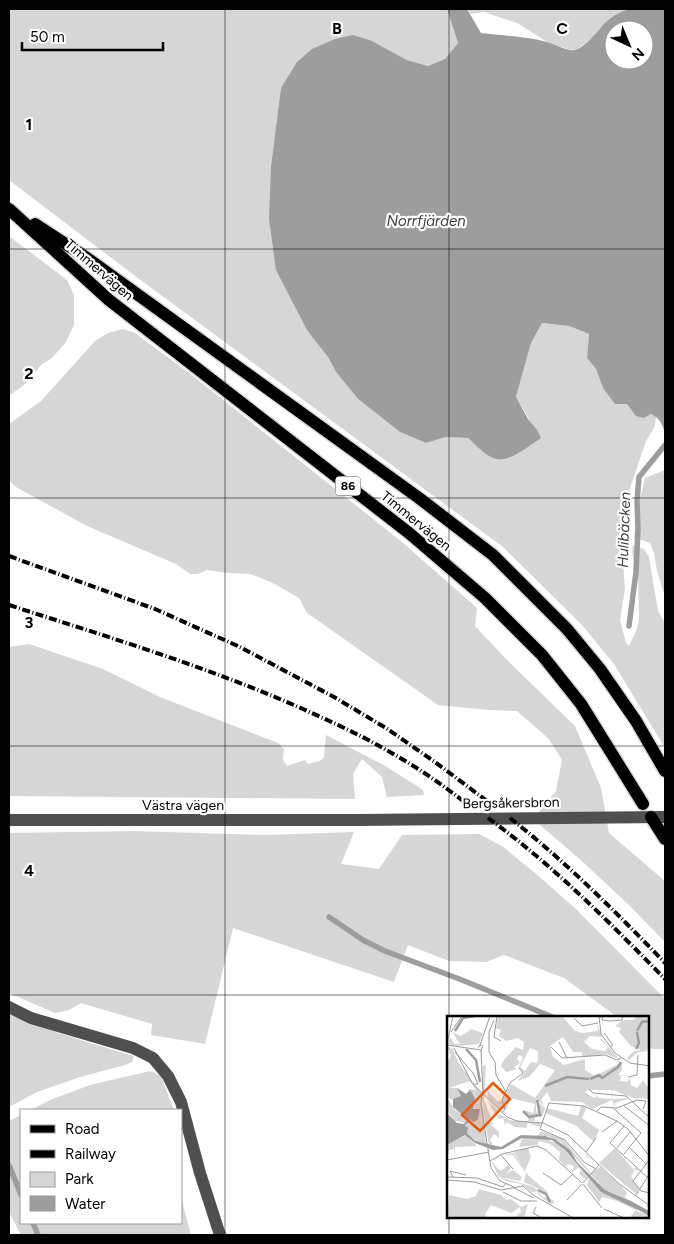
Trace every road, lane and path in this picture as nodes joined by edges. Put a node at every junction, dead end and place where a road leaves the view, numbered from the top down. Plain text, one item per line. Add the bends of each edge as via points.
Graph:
1 (9, 208) edge
2 (665, 771) edge
3 (643, 804) dead end
4 (651, 817) junction
5 (665, 817) edge
6 (9, 820) edge
7 (358, 820) joint
8 (665, 839) edge
9 (9, 1007) edge
10 (220, 1235) edge

1 - 2 main road, Timmervägen / 86 via 87,258 493,555 567,630 600,669
1 - 3 main road, Timmervägen / 86 via 109,300 409,533 485,598 542,655 581,704
4 - 5 street, Bergsåkersbron
4 - 7 street, Bergsåkersbron
4 - 8 main road
6 - 7 street, Västra vägen
9 - 10 street via 32,1018 133,1048 153,1058 168,1076 181,1102

